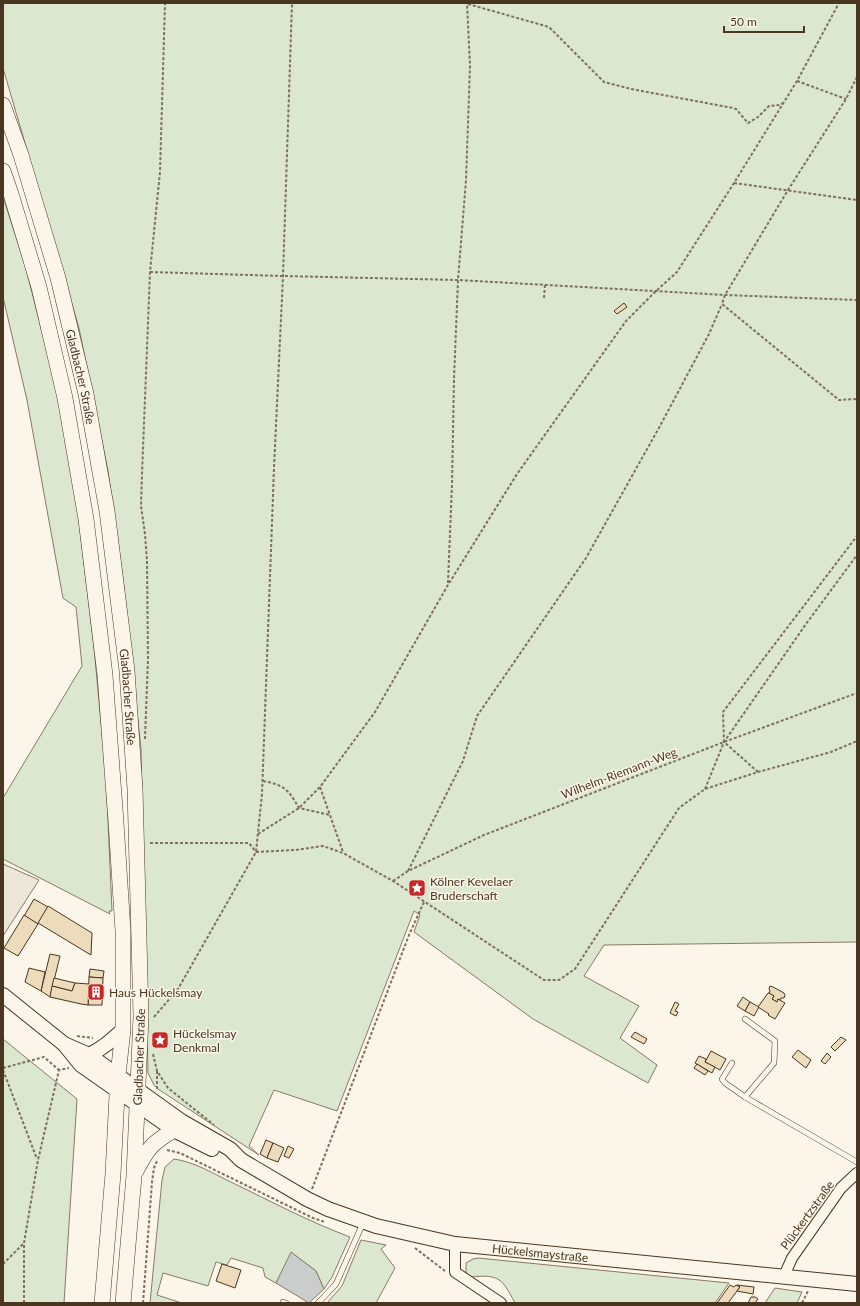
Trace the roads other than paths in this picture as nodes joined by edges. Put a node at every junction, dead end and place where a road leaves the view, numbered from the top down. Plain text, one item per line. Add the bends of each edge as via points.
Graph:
1 (3, 105) edge
2 (3, 171) edge
3 (3, 995) edge
4 (745, 1019) dead end
5 (123, 1030) junction
6 (64, 1044) junction
7 (88, 1055) junction
8 (732, 1063) dead end
9 (118, 1075) junction
10 (118, 1091) junction
11 (138, 1097) junction
12 (746, 1098) junction
13 (174, 1130) junction
14 (241, 1160) junction
15 (857, 1162) edge
16 (857, 1173) edge
17 (134, 1176) junction
18 (364, 1222) junction
19 (455, 1244) junction
20 (784, 1276) junction
21 (857, 1284) edge
22 (102, 1303) edge
23 (123, 1303) edge
24 (318, 1303) edge
25 (501, 1303) edge

1 - 11 main road, Gladbacher Straße via 21,155 58,278 86,394 107,511 127,671 135,789 141,1016
2 - 5 main road, Gladbacher Straße via 39,287 65,398 86,519 106,675 123,931
3 - 6 main road, Hückelsmaystraße
4 - 12 lane via 775,1040 774,1063
5 - 7 main road via 102,1048
5 - 9 main road, Gladbacher Straße
6 - 7 main road, Hückelsmaystraße
6 - 10 main road, Hückelsmaystraße via 81,1065
7 - 9 main road, Hückelsmaystraße
8 - 12 lane via 722,1079
9 - 10 main road, Gladbacher Straße
9 - 11 main road, Hückelsmaystraße
10 - 11 main road, Hückelsmaystraße
10 - 22 main road, Gladbacher Straße
11 - 13 main road, Hückelsmaystraße
11 - 14 main road, Hückelsmaystraße via 230,1149
11 - 17 main road, Gladbacher Straße
12 - 15 lane
13 - 14 main road, Hückelsmaystraße via 226,1156
13 - 17 main road via 158,1139 147,1150
14 - 18 main road, Hückelsmaystraße via 309,1193 328,1209
16 - 20 street, Plückertzstraße via 841,1188 792,1258
17 - 23 main road, Gladbacher Straße
18 - 19 main road, Hückelsmaystraße
18 - 24 lane via 336,1284
19 - 20 main road, Hückelsmaystraße
19 - 25 street via 455,1272
20 - 21 main road, Hückelsmaystraße

